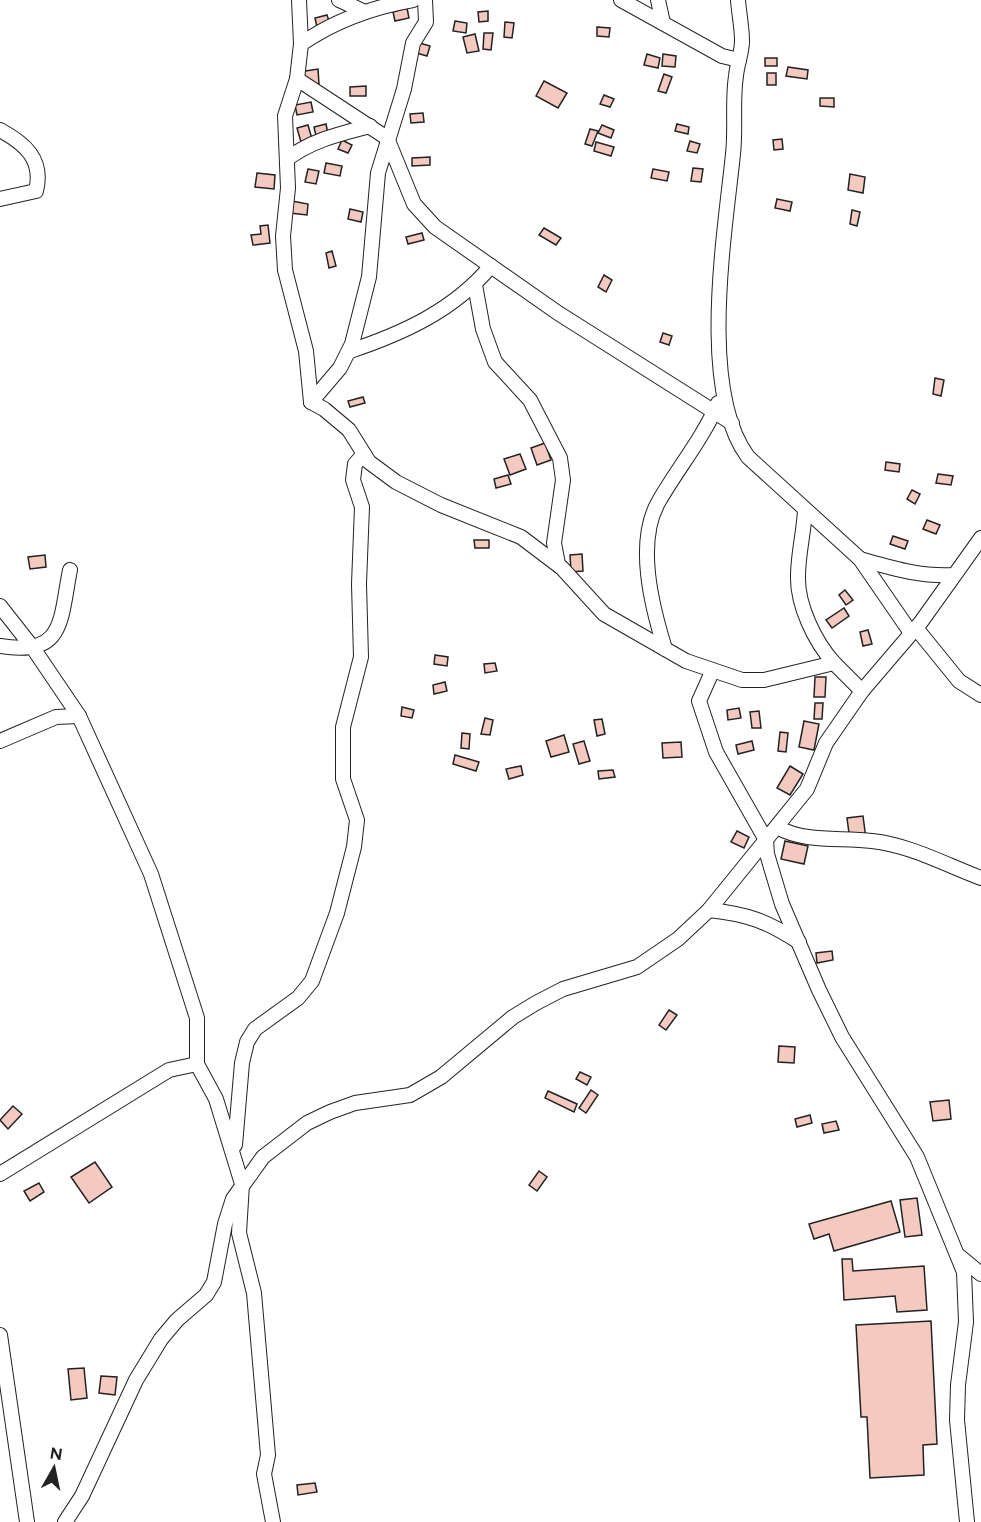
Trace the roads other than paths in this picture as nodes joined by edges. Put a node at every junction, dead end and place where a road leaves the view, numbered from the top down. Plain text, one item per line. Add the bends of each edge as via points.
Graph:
1 (299, 0) edge
2 (339, 0) edge
3 (413, 0) edge
4 (425, 0) edge
5 (621, 0) edge
6 (659, 0) edge
7 (738, 0) edge
8 (371, 7) edge
9 (663, 23) junction
10 (301, 44) junction
11 (739, 60) junction
12 (297, 79) junction
13 (370, 126) junction
14 (0, 130) edge
15 (387, 138) junction
16 (286, 159) junction
17 (0, 199) edge
18 (491, 266) junction
19 (475, 285) junction
20 (350, 351) junction
21 (724, 390) junction
22 (310, 402) junction
23 (714, 411) junction
24 (732, 423) junction
25 (364, 454) junction
26 (806, 510) junction
27 (981, 538) edge
28 (860, 559) junction
29 (558, 564) junction
30 (70, 570) dead end
31 (954, 575) junction
32 (0, 606) edge
33 (913, 631) junction
34 (0, 646) edge
35 (33, 648) junction
36 (665, 649) junction
37 (834, 663) junction
38 (712, 672) junction
39 (862, 691) junction
40 (981, 695) edge
41 (79, 716) junction
42 (0, 741) edge
43 (777, 827) junction
44 (766, 840) junction
45 (981, 878) edge
46 (709, 910) junction
47 (799, 942) junction
48 (197, 1064) junction
49 (236, 1160) junction
50 (0, 1174) edge
51 (242, 1184) junction
52 (958, 1254) junction
53 (981, 1274) edge
54 (0, 1335) edge
55 (27, 1522) edge
56 (65, 1522) edge
57 (273, 1522) edge
58 (967, 1522) edge

1 - 10 street
2 - 8 street
3 - 8 street
4 - 15 street via 426,22 413,43 404,89
5 - 9 street
6 - 9 street
7 - 11 street via 742,39
8 - 10 street
9 - 11 street via 722,56
10 - 12 street
11 - 21 street via 723,236 719,338
12 - 13 street
12 - 16 street via 285,116
13 - 15 street
13 - 16 street via 324,138
14 - 17 street via 30,151 37,182 36,191 31,194
15 - 18 street via 414,204 435,227
15 - 20 street via 378,173 369,277
16 - 22 street via 285,270 306,351
18 - 19 street
18 - 23 street via 622,355
19 - 20 street via 452,305 402,331
19 - 29 street via 483,329 495,362 530,400 560,458 563,480 554,543
20 - 22 street
21 - 23 street
21 - 24 street
22 - 25 street via 349,430
23 - 24 street
23 - 36 street via 650,521 649,587
24 - 26 street via 748,457
25 - 29 street via 400,485 504,528
25 - 49 street via 355,464 353,480 362,507 362,657 343,727 343,778 357,820 354,847 337,913 312,981 298,998 255,1029 247,1042
26 - 28 street
26 - 37 street via 798,584 823,651
27 - 31 street
28 - 31 street via 908,573
28 - 33 street
29 - 36 street via 604,614
30 - 35 street via 60,624 42,645
31 - 33 street
32 - 35 street
33 - 39 street
33 - 40 street via 959,681
34 - 35 street
35 - 41 street
36 - 38 street
37 - 38 street via 764,680 742,680
37 - 39 street
38 - 44 street via 699,698 700,707 716,752
39 - 43 street via 826,743 807,789
41 - 42 street via 56,717
41 - 48 street via 151,874 197,1018
43 - 44 street
43 - 45 street via 805,836 873,841 949,863
44 - 46 street
44 - 47 street via 782,903
46 - 47 street via 751,916
46 - 51 street via 678,939 637,967 563,989 513,1017 441,1077 410,1095 356,1103 307,1123 263,1157
47 - 52 street via 842,1037 917,1157
48 - 49 street via 216,1099
48 - 50 street via 169,1070
49 - 51 street
51 - 56 street via 225,1224 214,1282 206,1295 177,1320 136,1380 82,1496
51 - 57 street via 239,1233 254,1293 268,1455 264,1474
52 - 53 street
52 - 58 street via 964,1272 966,1322 957,1420
54 - 55 street

